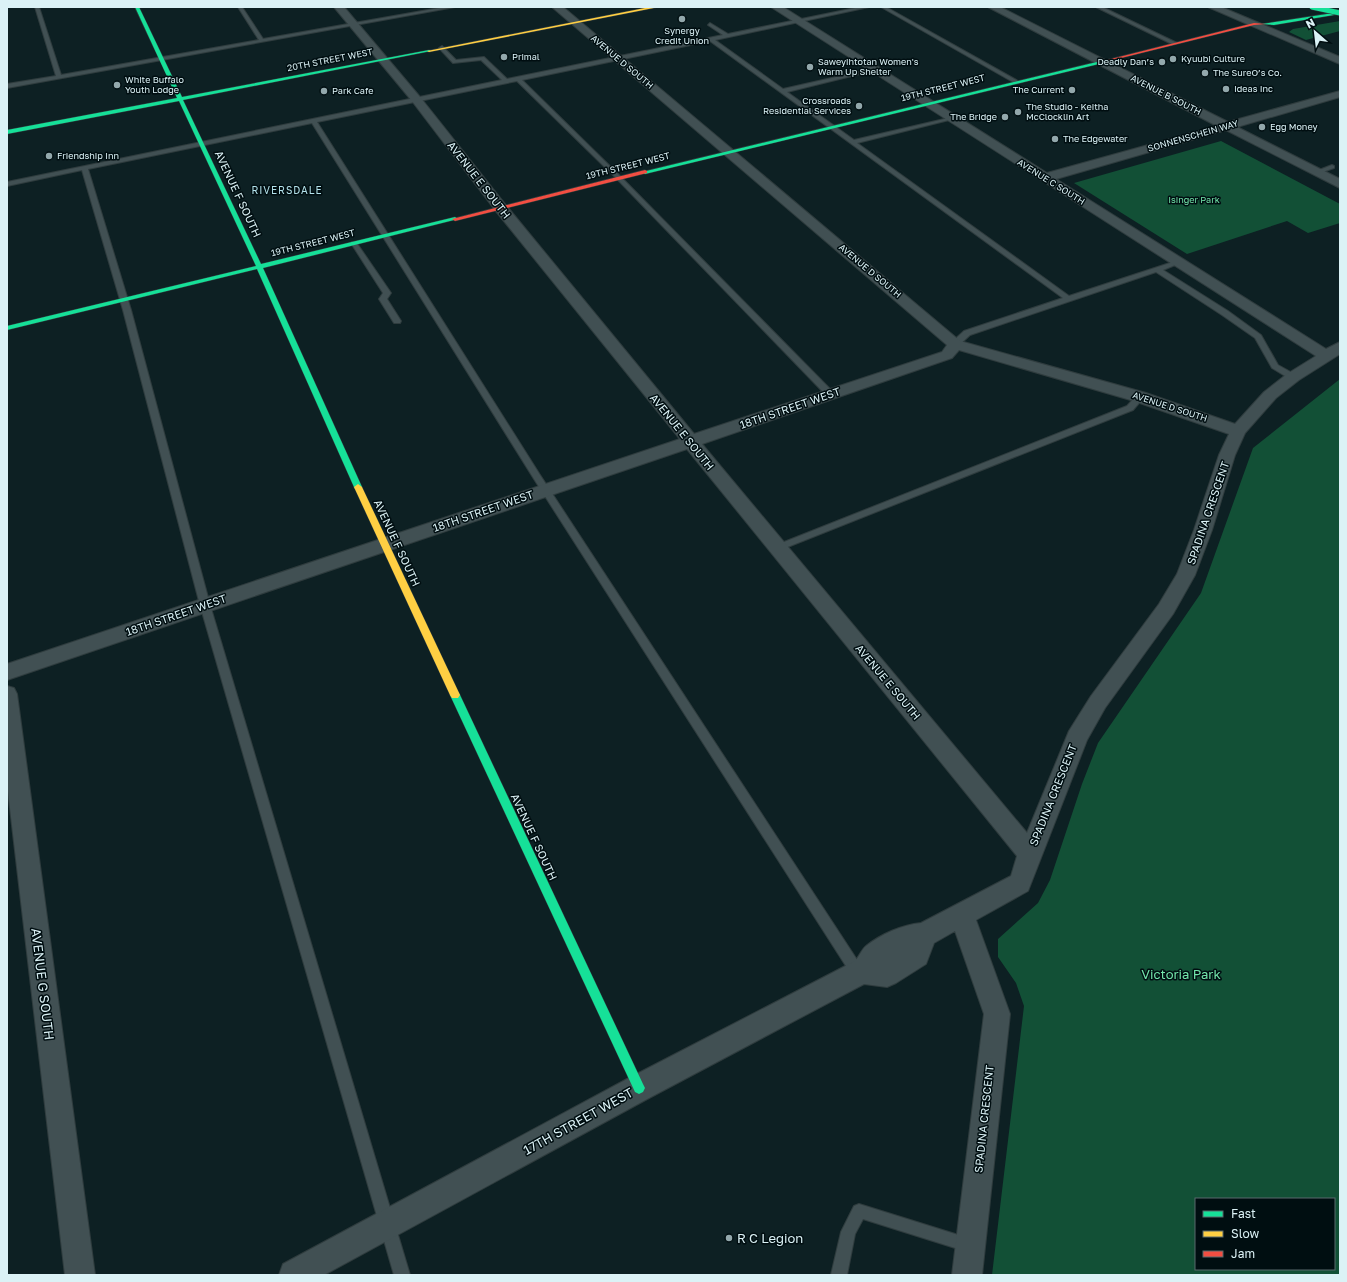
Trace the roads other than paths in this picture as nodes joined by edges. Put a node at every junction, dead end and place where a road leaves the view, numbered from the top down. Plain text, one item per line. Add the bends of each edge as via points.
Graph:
1 (37, 7) edge
2 (137, 7) edge
3 (240, 7) edge
4 (339, 7) edge
5 (451, 7) edge
6 (557, 7) edge
7 (657, 7) edge
8 (776, 7) edge
9 (867, 7) edge
10 (883, 7) edge
11 (993, 7) edge
12 (1098, 7) edge
13 (1213, 7) edge
14 (1312, 7) edge
15 (1328, 7) edge
16 (1340, 13) edge
17 (798, 21) junction
18 (575, 23) junction
19 (710, 24) dead end
20 (1254, 24) junction
21 (353, 25) junction
22 (727, 36) junction
23 (711, 39) junction
24 (262, 41) junction
25 (1174, 43) junction
26 (442, 48) junction
27 (161, 58) junction
28 (617, 58) junction
29 (382, 60) junction
30 (1099, 61) junction
31 (1340, 61) edge
32 (874, 69) junction
33 (59, 77) junction
34 (518, 79) junction
35 (506, 81) junction
36 (1015, 81) junction
37 (7, 86) edge
38 (782, 91) junction
39 (1340, 94) edge
40 (179, 99) junction
41 (416, 99) junction
42 (927, 103) junction
43 (951, 118) junction
44 (314, 121) junction
45 (831, 126) junction
46 (1227, 126) junction
47 (7, 132) edge
48 (853, 142) junction
49 (201, 144) junction
50 (729, 151) junction
51 (84, 167) junction
52 (1332, 167) dead end
53 (1317, 172) junction
54 (619, 178) junction
55 (1045, 178) junction
56 (7, 184) edge
57 (1340, 184) edge
58 (500, 207) junction
59 (384, 236) junction
60 (354, 243) junction
61 (1178, 262) junction
62 (259, 266) junction
63 (1157, 269) junction
64 (1067, 298) junction
65 (124, 299) junction
66 (397, 322) dead end
67 (7, 328) edge
68 (955, 344) junction
69 (1334, 351) edge
70 (1293, 377) junction
71 (830, 394) junction
72 (1140, 397) junction
73 (1238, 431) junction
74 (690, 442) junction
75 (546, 490) junction
76 (384, 544) junction
77 (777, 548) junction
78 (205, 605) junction
79 (7, 672) edge
80 (7, 694) edge
81 (1030, 854) junction
82 (962, 915) junction
83 (861, 972) junction
84 (639, 1088) junction
85 (387, 1225) junction
86 (970, 1246) junction
87 (80, 1275) edge
88 (294, 1275) edge
89 (402, 1275) edge
90 (839, 1275) edge
91 (967, 1275) edge

1 - 33 lane
2 - 27 main road, AVENUE F SOUTH
3 - 24 lane
4 - 21 street, AVENUE E SOUTH
5 - 21 lane
6 - 18 street, AVENUE D SOUTH
7 - 18 main road, 20TH STREET WEST
8 - 17 street, AVENUE C SOUTH
9 - 17 lane
10 - 36 lane
11 - 30 street, AVENUE B SOUTH
12 - 25 lane
13 - 20 street
14 - 16 main road, bridge
15 - 20 main road
16 - 20 main road via 1274,24
17 - 22 lane
17 - 32 street, AVENUE C SOUTH
18 - 26 main road, 20TH STREET WEST
18 - 28 street, AVENUE D SOUTH
19 - 22 lane
20 - 25 main road, 19TH STREET WEST
20 - 31 street
21 - 24 lane
21 - 29 street, AVENUE E SOUTH
22 - 23 lane
23 - 28 lane
23 - 38 lane
24 - 27 lane
25 - 30 main road, 19TH STREET WEST
26 - 29 main road, 20TH STREET WEST
26 - 35 lane via 455,62 482,58
27 - 33 lane
27 - 40 main road, AVENUE F SOUTH
28 - 34 lane
28 - 50 street, AVENUE D SOUTH
29 - 40 main road, 20TH STREET WEST
29 - 41 street, AVENUE E SOUTH
30 - 36 main road, 19TH STREET WEST
30 - 46 street, AVENUE B SOUTH
32 - 38 lane
32 - 42 street, AVENUE C SOUTH
33 - 37 lane
34 - 35 lane
34 - 54 lane
35 - 41 lane
36 - 42 main road, 19TH STREET WEST
38 - 45 lane
39 - 46 street, SONNENSCHEIN WAY
40 - 47 main road, 20TH STREET WEST
40 - 49 main road, AVENUE F SOUTH
41 - 44 lane
41 - 58 street, AVENUE E SOUTH
42 - 43 street, AVENUE C SOUTH
42 - 45 main road, 19TH STREET WEST
43 - 48 lane
43 - 55 street, AVENUE C SOUTH
44 - 49 lane
44 - 59 lane
45 - 48 lane
45 - 50 main road, 19TH STREET WEST
46 - 53 street, AVENUE B SOUTH
46 - 55 street, SONNENSCHEIN WAY
48 - 64 lane
49 - 51 lane
49 - 62 main road, AVENUE F SOUTH
50 - 54 main road, 19TH STREET WEST
50 - 68 street, AVENUE D SOUTH
51 - 56 lane
51 - 65 lane
52 - 53 lane
53 - 57 street, AVENUE B SOUTH
54 - 58 main road, 19TH STREET WEST
54 - 71 lane
55 - 61 street, AVENUE C SOUTH
58 - 59 main road, 19TH STREET WEST
58 - 74 street, AVENUE E SOUTH
59 - 60 main road, 19TH STREET WEST
59 - 75 lane
60 - 62 main road, 19TH STREET WEST
60 - 66 lane via 386,293 383,298
61 - 63 lane
61 - 69 street, AVENUE C SOUTH
62 - 65 main road, 19TH STREET WEST
62 - 76 main road, AVENUE F SOUTH
63 - 64 lane
63 - 70 lane via 1258,337 1275,366
64 - 68 lane via 967,333
65 - 67 main road, 19TH STREET WEST
65 - 78 lane
68 - 71 street, 18TH STREET WEST via 947,355
68 - 72 street, AVENUE D SOUTH
69 - 70 street, SPADINA CRESCENT
70 - 73 street, SPADINA CRESCENT via 1270,395
71 - 74 street, 18TH STREET WEST
72 - 73 street, AVENUE D SOUTH
72 - 77 lane via 1130,408
73 - 81 street, SPADINA CRESCENT via 1186,575 1166,609 1098,702 1077,737
74 - 75 street, 18TH STREET WEST
74 - 77 street, AVENUE E SOUTH
75 - 76 street, 18TH STREET WEST
75 - 83 lane
76 - 78 street, 18TH STREET WEST
76 - 84 main road, AVENUE F SOUTH
77 - 81 street, AVENUE E SOUTH
78 - 79 street, 18TH STREET WEST
78 - 85 lane
80 - 87 street, AVENUE G SOUTH
81 - 82 street, SPADINA CRESCENT via 1020,883
82 - 83 street via 924,935 917,955 886,974
82 - 86 street, SPADINA CRESCENT via 997,1014
83 - 84 street, 17TH STREET WEST
84 - 85 street, 17TH STREET WEST
85 - 88 street, 17TH STREET WEST
85 - 89 lane
86 - 90 lane via 859,1211 848,1232
86 - 91 street, SPADINA CRESCENT

